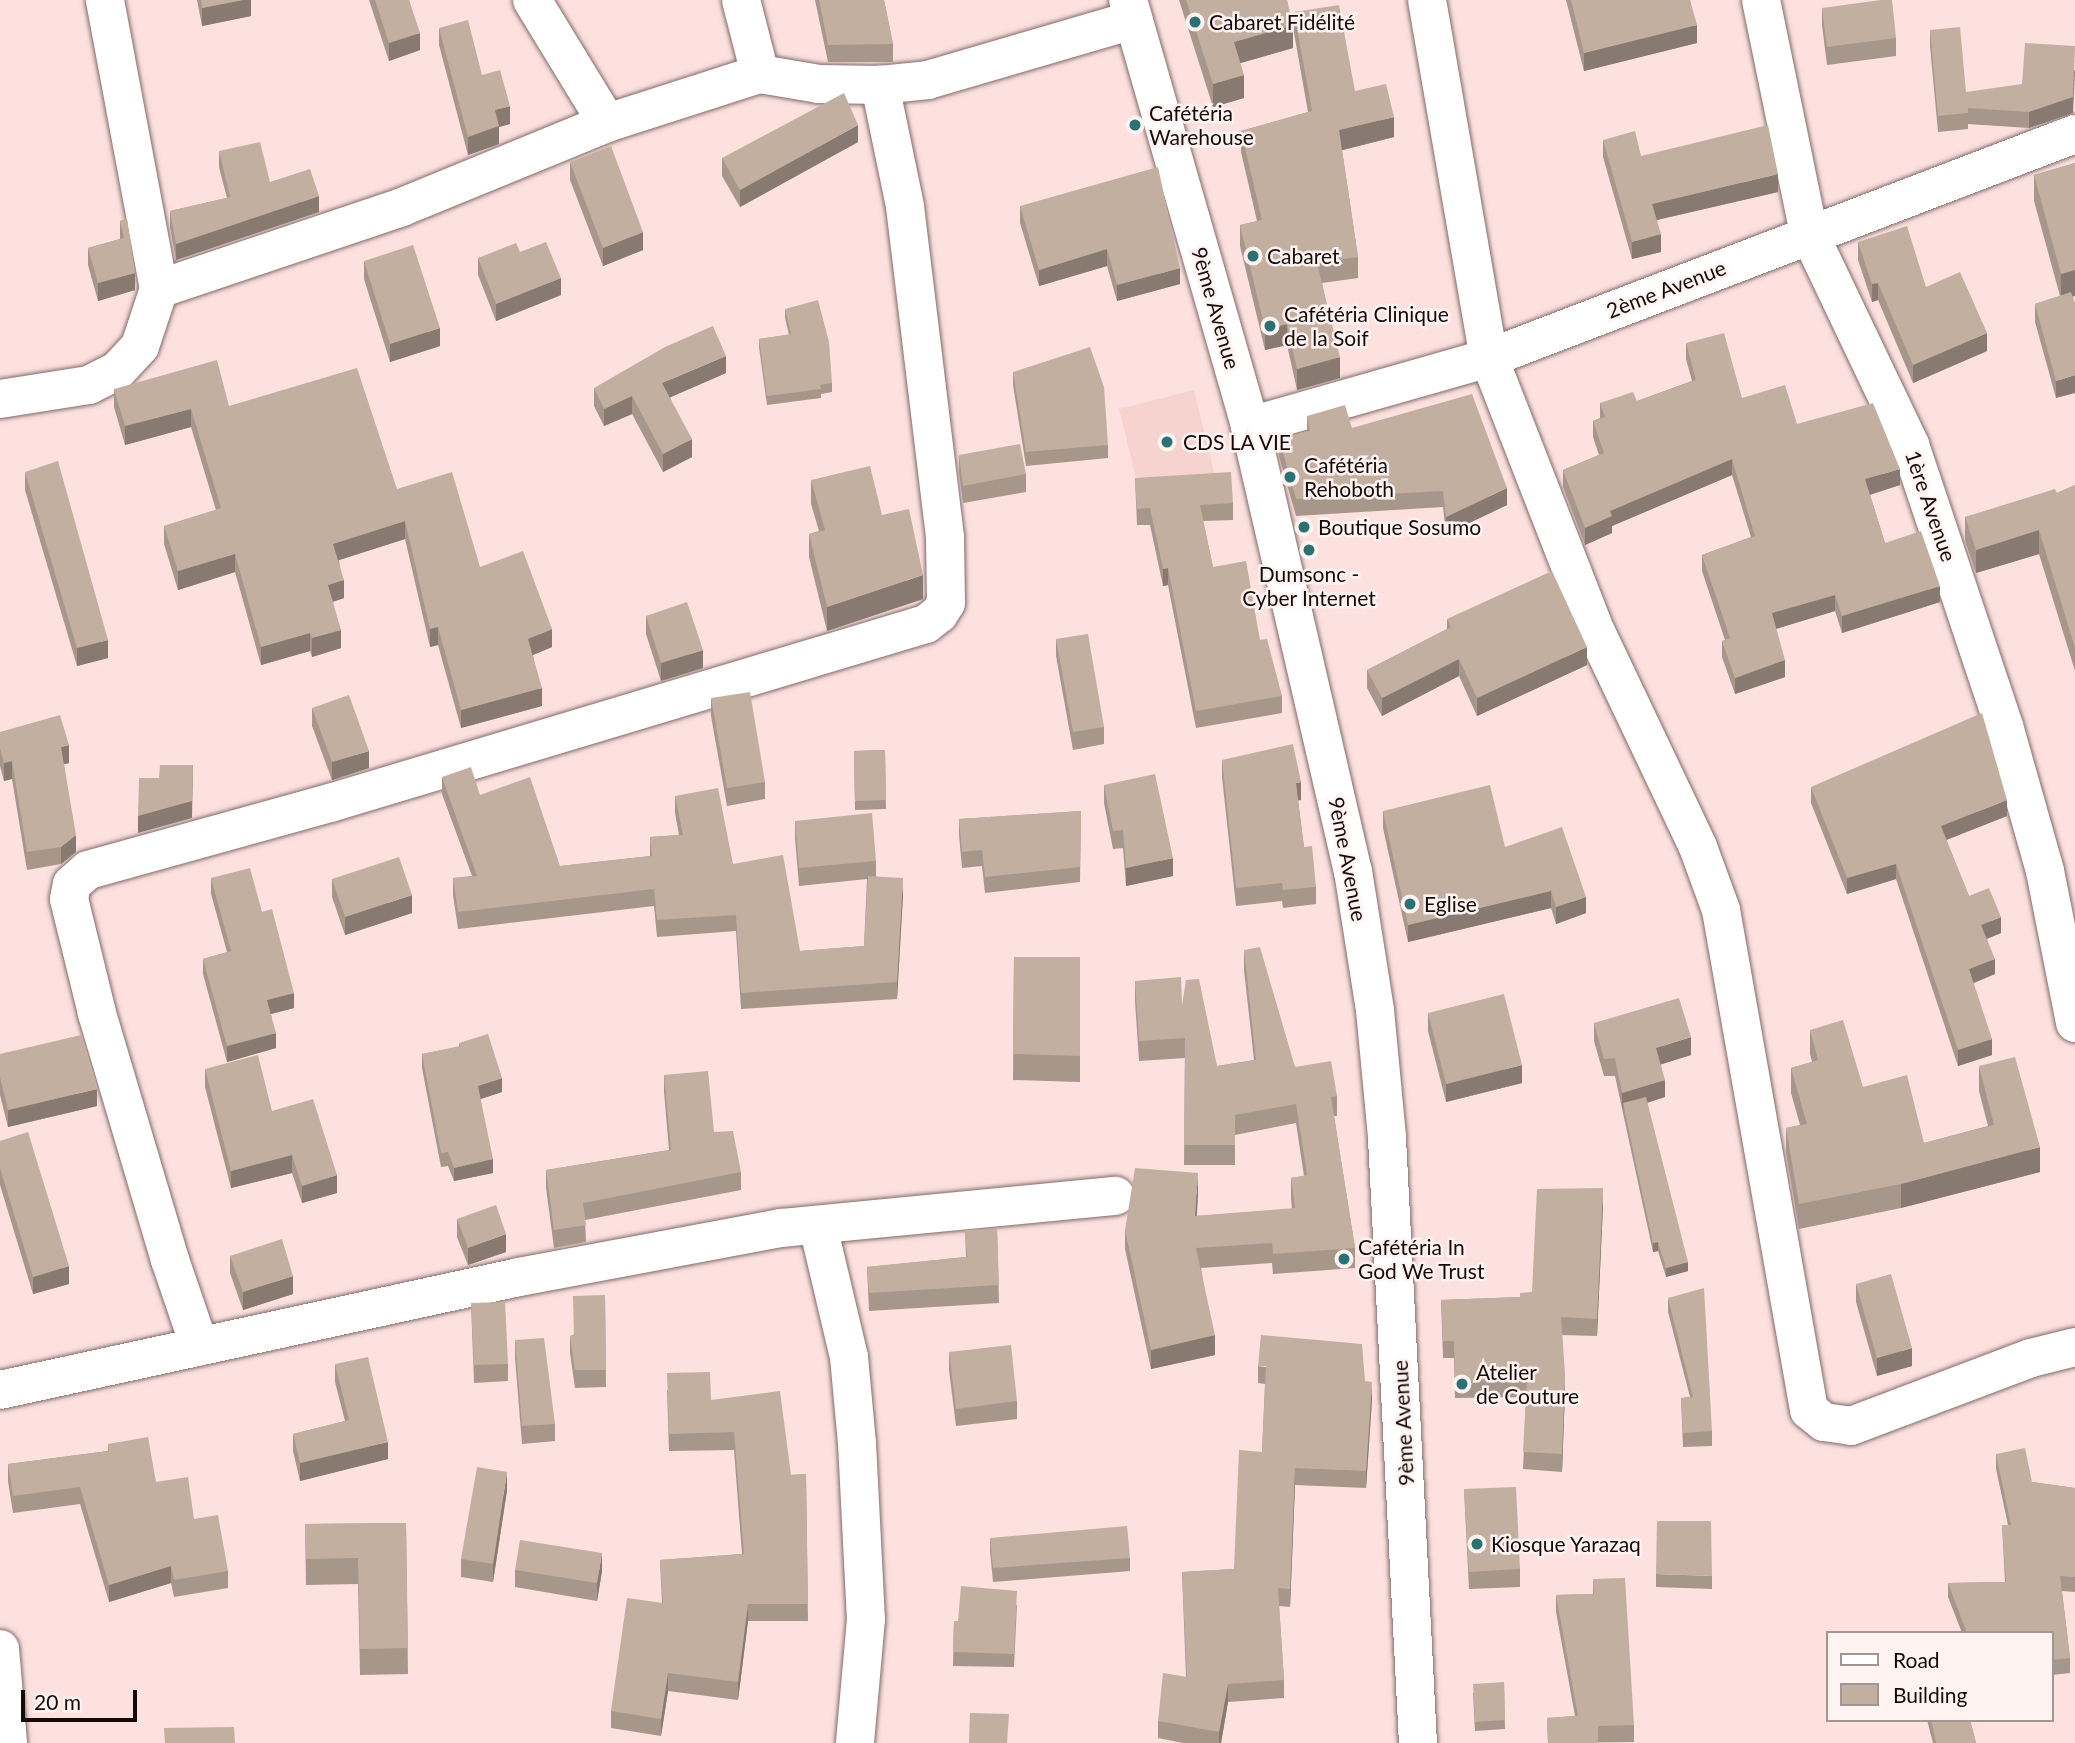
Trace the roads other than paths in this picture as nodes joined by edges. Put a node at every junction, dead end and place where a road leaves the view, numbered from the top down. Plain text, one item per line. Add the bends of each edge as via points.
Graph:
1 (105, 0) edge
2 (532, 0) edge
3 (741, 0) edge
4 (1427, 0) edge
5 (1761, 0) edge
6 (1131, 10) edge
7 (760, 74) junction
8 (880, 85) junction
9 (607, 123) junction
10 (2075, 134) edge
11 (1809, 233) junction
12 (159, 289) junction
13 (1489, 358) junction
14 (0, 399) edge
15 (1250, 426) junction
16 (2075, 1023) edge
17 (1115, 1196) dead end
18 (818, 1226) junction
19 (200, 1345) junction
20 (2075, 1347) edge
21 (0, 1390) edge
22 (0, 1649) edge
23 (8, 1743) edge
24 (855, 1743) edge
25 (1418, 1743) edge

1 - 12 street
2 - 9 street
3 - 7 street
4 - 13 street
5 - 11 street, 1ère Avenue
6 - 8 street via 928,80
6 - 15 street, 9ème Avenue
7 - 8 street via 819,84
7 - 9 street
8 - 19 street via 905,206 932,422 944,537 946,603 939,614 926,624 330,803 88,870 72,884 69,899 97,1013
9 - 12 street via 402,207
10 - 11 street, 2ème Avenue
11 - 13 street, 2ème Avenue
11 - 16 street, 1ère Avenue via 1910,445 2004,726 2045,871
12 - 14 street via 140,346 117,372 89,385
13 - 15 street, 2ème Avenue
13 - 20 street via 1596,632 1698,847 1721,911 1809,1410 1825,1422 1851,1426 2031,1358
15 - 25 street, 9ème Avenue via 1353,871 1375,1010 1388,1152
17 - 18 street
18 - 19 street via 781,1228 519,1278
18 - 24 street via 849,1357 857,1443 866,1619
19 - 21 street
22 - 23 street

